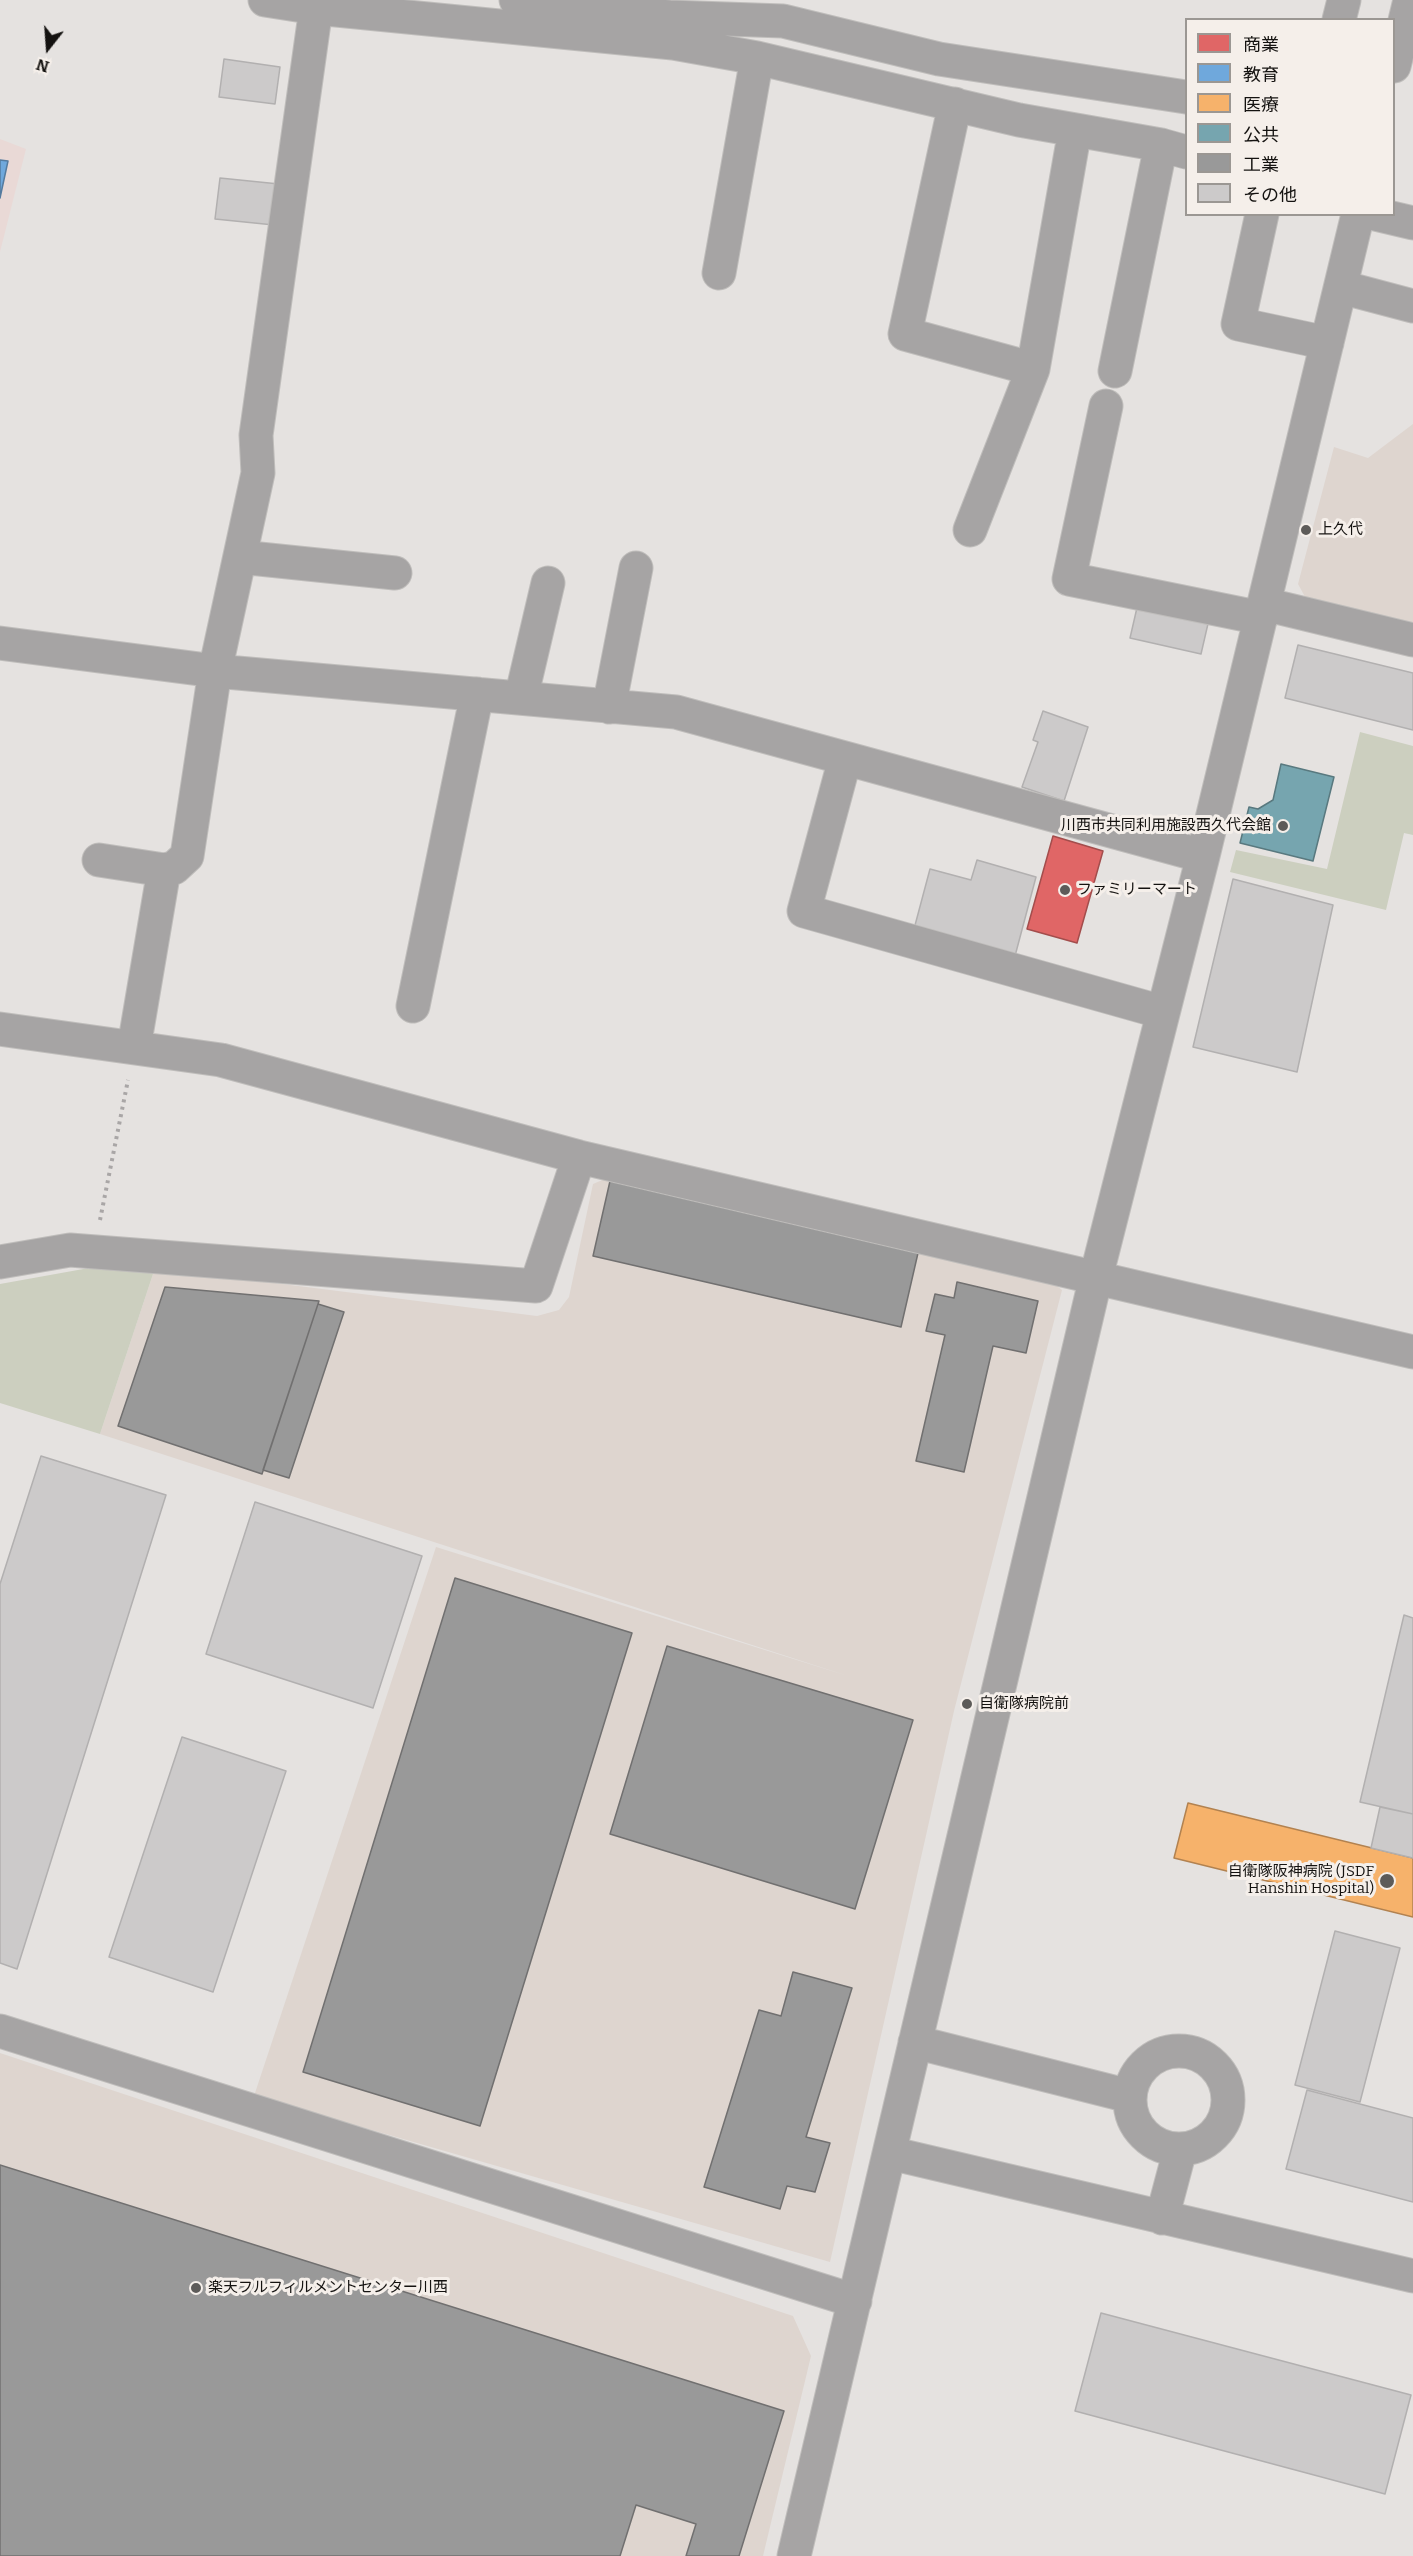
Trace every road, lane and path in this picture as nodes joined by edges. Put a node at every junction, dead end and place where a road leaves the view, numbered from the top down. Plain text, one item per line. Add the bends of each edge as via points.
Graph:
1 (265, 0) edge
2 (516, 0) edge
3 (1344, 0) edge
4 (316, 8) junction
5 (777, 11) edge
6 (1409, 16) edge
7 (1340, 18) edge
8 (757, 58) junction
9 (1395, 63) edge
10 (1185, 98) edge
11 (955, 104) junction
12 (1074, 130) junction
13 (1174, 149) edge
14 (1262, 216) edge
15 (1358, 216) edge
16 (1383, 216) edge
17 (1413, 223) edge
18 (718, 273) dead end
19 (1341, 287) junction
20 (1413, 306) edge
21 (1327, 344) junction
22 (1033, 369) junction
23 (1115, 371) dead end
24 (1106, 406) dead end
25 (970, 530) dead end
26 (240, 557) junction
27 (636, 568) dead end
28 (395, 573) dead end
29 (548, 583) dead end
30 (1263, 611) junction
31 (1413, 640) edge
32 (0, 643) edge
33 (215, 671) junction
34 (477, 694) junction
35 (521, 698) junction
36 (609, 706) junction
37 (845, 759) junction
38 (1203, 856) junction
39 (99, 860) dead end
40 (164, 870) junction
41 (413, 1006) dead end
42 (1162, 1012) junction
43 (0, 1029) edge
44 (134, 1047) junction
45 (579, 1157) junction
46 (94, 1252) junction
47 (0, 1262) edge
48 (1096, 1276) junction
49 (1413, 1352) edge
50 (0, 2031) edge
51 (915, 2042) junction
52 (1129, 2096) junction
53 (1179, 2150) junction
54 (890, 2153) junction
55 (1162, 2218) junction
56 (1413, 2276) edge
57 (855, 2301) junction
58 (794, 2556) edge

1 - 4 street
2 - 5 street via 669,17
3 - 7 street
4 - 8 street via 673,43
4 - 26 street via 256,435 258,474
5 - 10 street via 783,21 939,59
6 - 9 street
8 - 11 street
8 - 18 street
11 - 12 street
11 - 22 street via 905,334
12 - 13 street
12 - 22 street
13 - 23 street
14 - 21 street via 1238,324
15 - 19 street
16 - 17 street
19 - 20 street
19 - 21 street
21 - 30 street
22 - 25 street
24 - 30 street via 1069,579
26 - 28 street
26 - 33 street
27 - 36 street
29 - 35 street
30 - 31 street
30 - 38 street
32 - 33 street
33 - 34 street
33 - 40 street via 187,856 174,868
34 - 35 street
34 - 41 street
35 - 36 street
36 - 37 street via 676,712
37 - 38 street
37 - 42 street via 804,911
38 - 42 street
39 - 40 street
40 - 44 street
42 - 48 street
43 - 44 street
44 - 45 street via 221,1060
44 - 46 path
45 - 46 street via 536,1286
45 - 48 street
46 - 47 street via 70,1250
48 - 49 street
48 - 51 street
50 - 57 street
51 - 52 street
51 - 54 street
52 - 53 street via 1133,2121 1143,2134 1156,2144
52 - 53 street via 1140,2068 1154,2057 1176,2050 1204,2057 1219,2071 1228,2087 1227,2115 1219,2130 1203,2144
53 - 55 street
54 - 55 street
54 - 57 street
55 - 56 street
57 - 58 street

